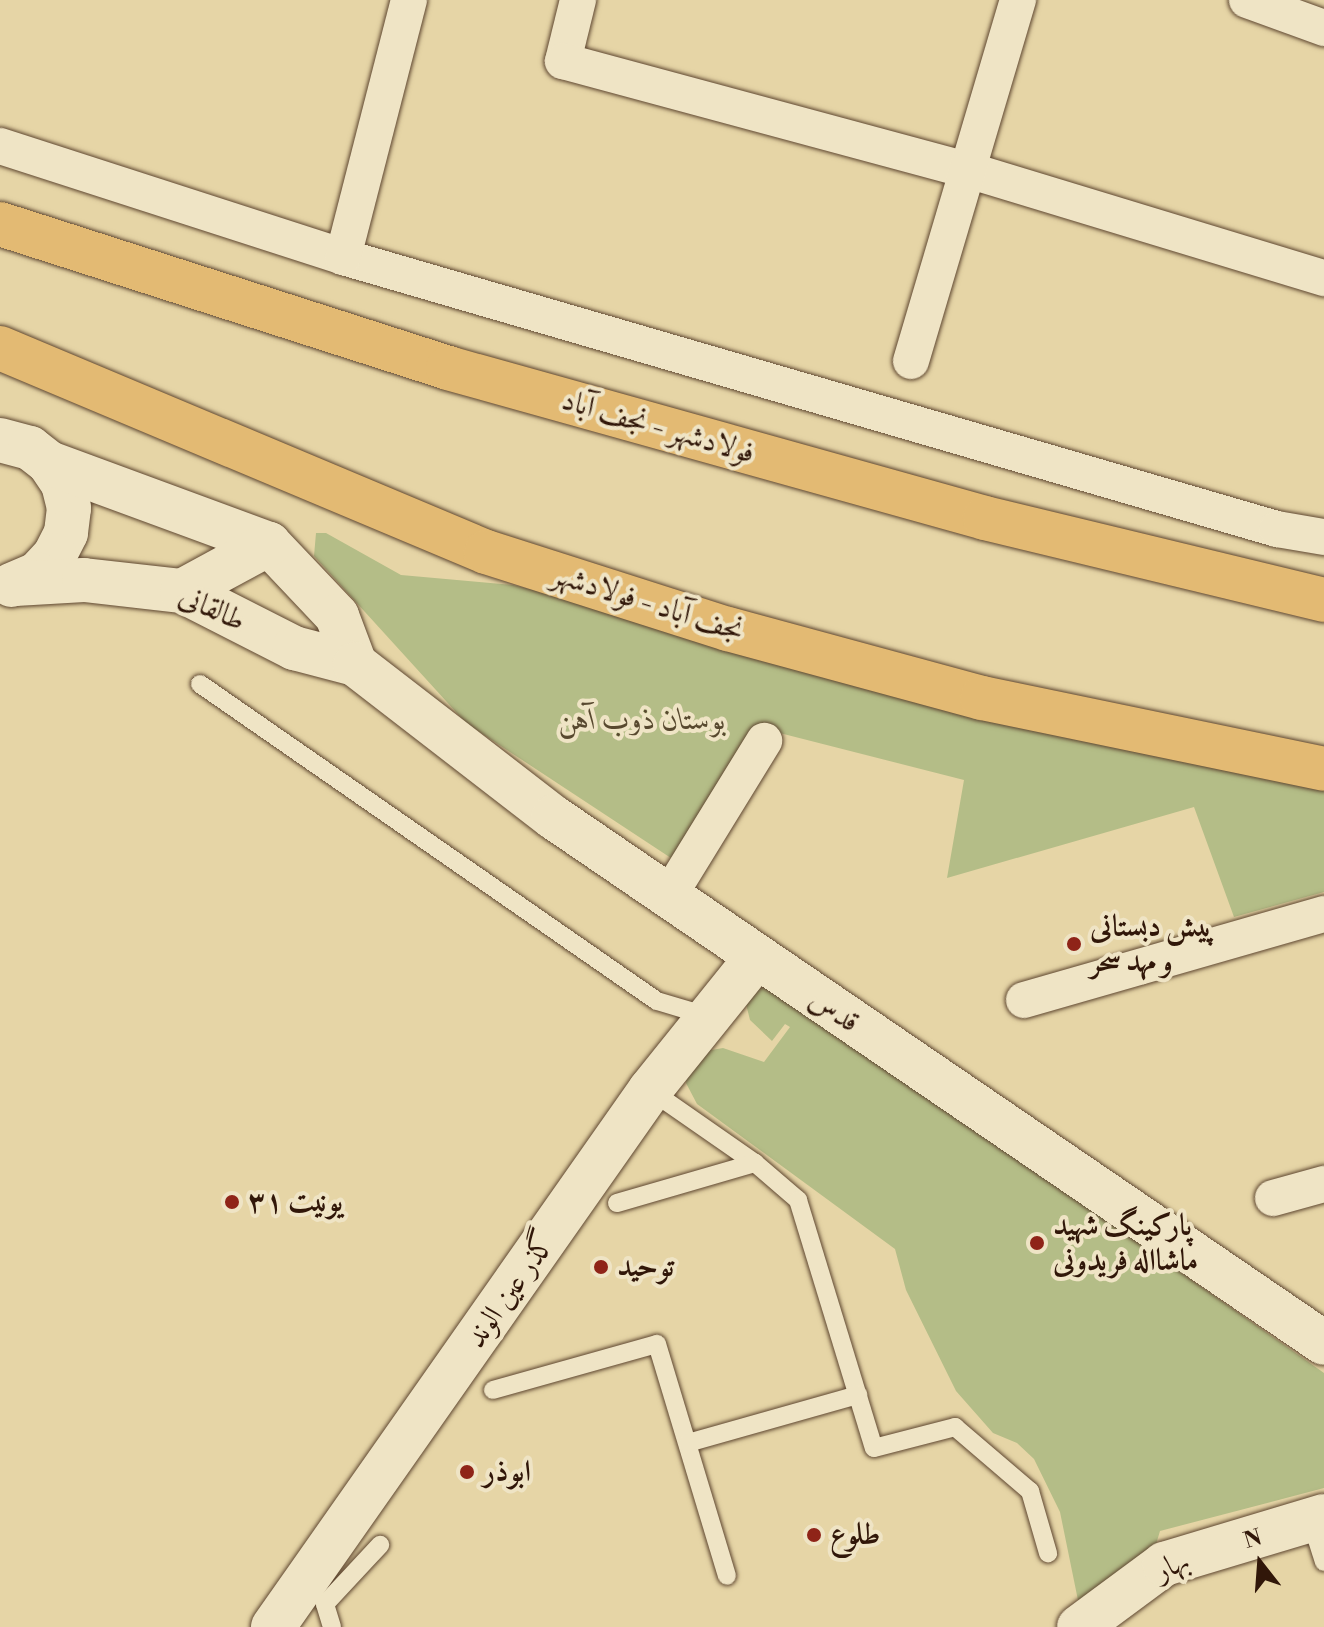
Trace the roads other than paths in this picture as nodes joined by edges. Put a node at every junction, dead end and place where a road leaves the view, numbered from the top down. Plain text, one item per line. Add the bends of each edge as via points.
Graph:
1 (409, 0) edge
2 (578, 0) edge
3 (1018, 0) edge
4 (1247, 0) edge
5 (1324, 28) edge
6 (0, 146) edge
7 (968, 170) junction
8 (0, 224) edge
9 (343, 257) junction
10 (1324, 278) edge
11 (0, 348) edge
12 (911, 361) dead end
13 (0, 440) edge
14 (49, 463) junction
15 (1324, 537) edge
16 (269, 544) junction
17 (7, 585) edge
18 (182, 591) junction
19 (1324, 600) edge
20 (355, 664) junction
21 (200, 684) dead end
22 (764, 741) dead end
23 (1324, 769) edge
24 (670, 894) junction
25 (1324, 914) edge
26 (756, 958) junction
27 (1024, 1000) dead end
28 (710, 1017) junction
29 (650, 1090) junction
30 (755, 1163) junction
31 (1324, 1184) edge
32 (1273, 1198) dead end
33 (617, 1203) dead end
34 (1324, 1343) edge
35 (493, 1390) dead end
36 (858, 1395) junction
37 (688, 1443) junction
38 (1318, 1518) edge
39 (380, 1545) dead end
40 (1048, 1553) dead end
41 (1324, 1562) edge
42 (727, 1576) dead end
43 (273, 1627) edge
44 (332, 1627) edge
45 (1079, 1627) edge

1 - 9 street
2 - 7 street via 563,61
3 - 7 street
4 - 5 street
6 - 9 street
7 - 10 street
7 - 12 street
8 - 19 highway, فولادشهر - نجف آباد via 448,368 985,518
9 - 15 street via 1277,529
11 - 23 highway, نجف آباد - فولادشهر via 501,557 728,629 982,698
13 - 14 main road via 30,448
14 - 16 main road
14 - 17 main road via 63,484 69,508 66,533 37,574
16 - 18 main road
16 - 20 main road via 337,616
17 - 18 main road, طالقانی via 84,580
18 - 20 main road, طالقانی via 294,648
20 - 24 main road, قدس via 553,817
21 - 28 lane via 657,1001
22 - 24 street
24 - 26 main road, قدس
25 - 27 street
26 - 28 main road, گذر عین الوند
26 - 34 main road, قدس
28 - 29 main road, گذر عین الوند
29 - 30 lane
29 - 43 main road, گذر عین الوند
30 - 33 lane
30 - 36 lane via 798,1200
31 - 32 street
35 - 37 lane via 657,1344
36 - 37 lane
36 - 40 lane via 874,1448 955,1427 1030,1491
37 - 42 lane
38 - 41 lane
38 - 45 main road, بهار via 1164,1564
39 - 44 lane via 325,1604

